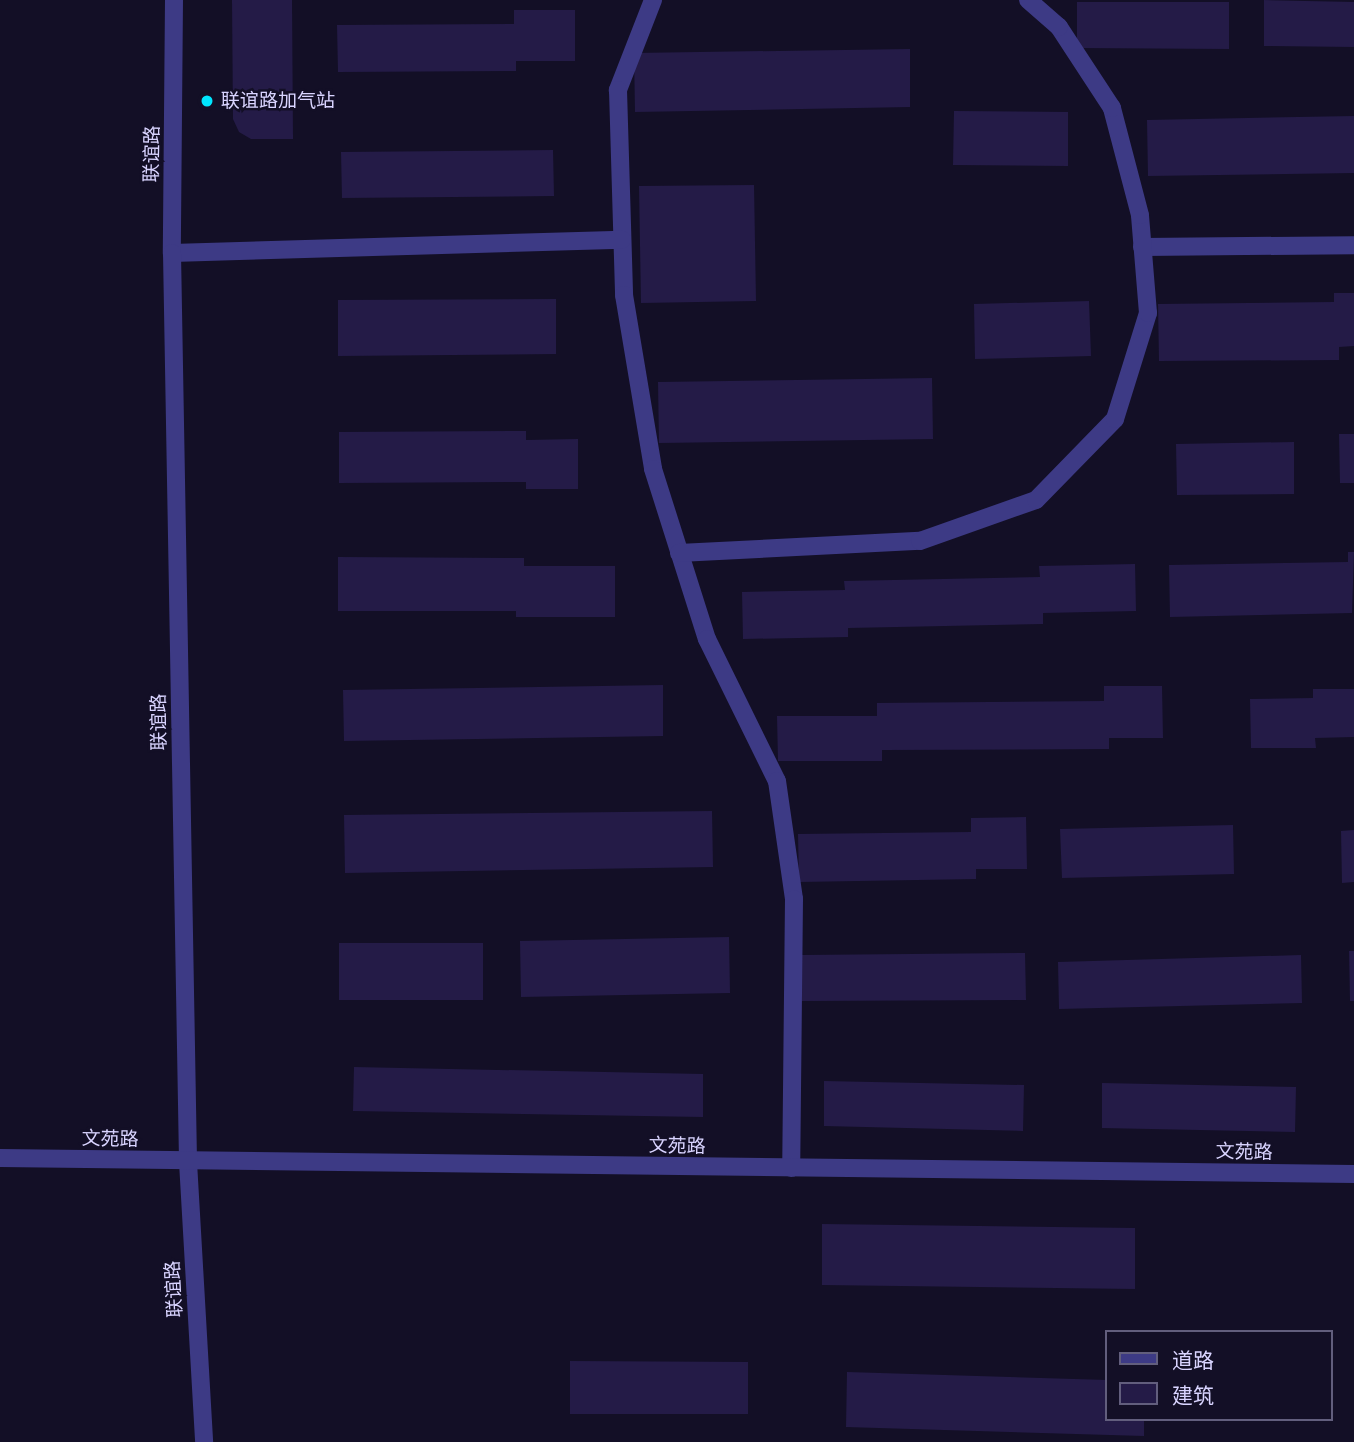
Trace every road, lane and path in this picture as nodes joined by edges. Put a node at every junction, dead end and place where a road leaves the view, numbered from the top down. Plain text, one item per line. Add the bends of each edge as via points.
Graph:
1 (174, 0) edge
2 (653, 0) edge
3 (1028, 0) edge
4 (622, 240) junction
5 (1354, 246) edge
6 (1142, 247) junction
7 (172, 253) junction
8 (680, 553) junction
9 (0, 1158) edge
10 (188, 1162) junction
11 (791, 1168) junction
12 (1354, 1174) edge
13 (204, 1442) edge

1 - 7 street, 联谊路
2 - 4 street via 618,90
3 - 6 street via 1059,27 1112,108 1140,215
4 - 7 street
4 - 8 street via 624,295 653,469
5 - 6 street
6 - 8 street via 1148,313 1115,419 1036,500 920,541
7 - 10 street, 联谊路
8 - 11 street via 706,639 777,780 794,899
9 - 10 street, 文苑路
10 - 11 street, 文苑路
10 - 13 street, 联谊路
11 - 12 street, 文苑路

